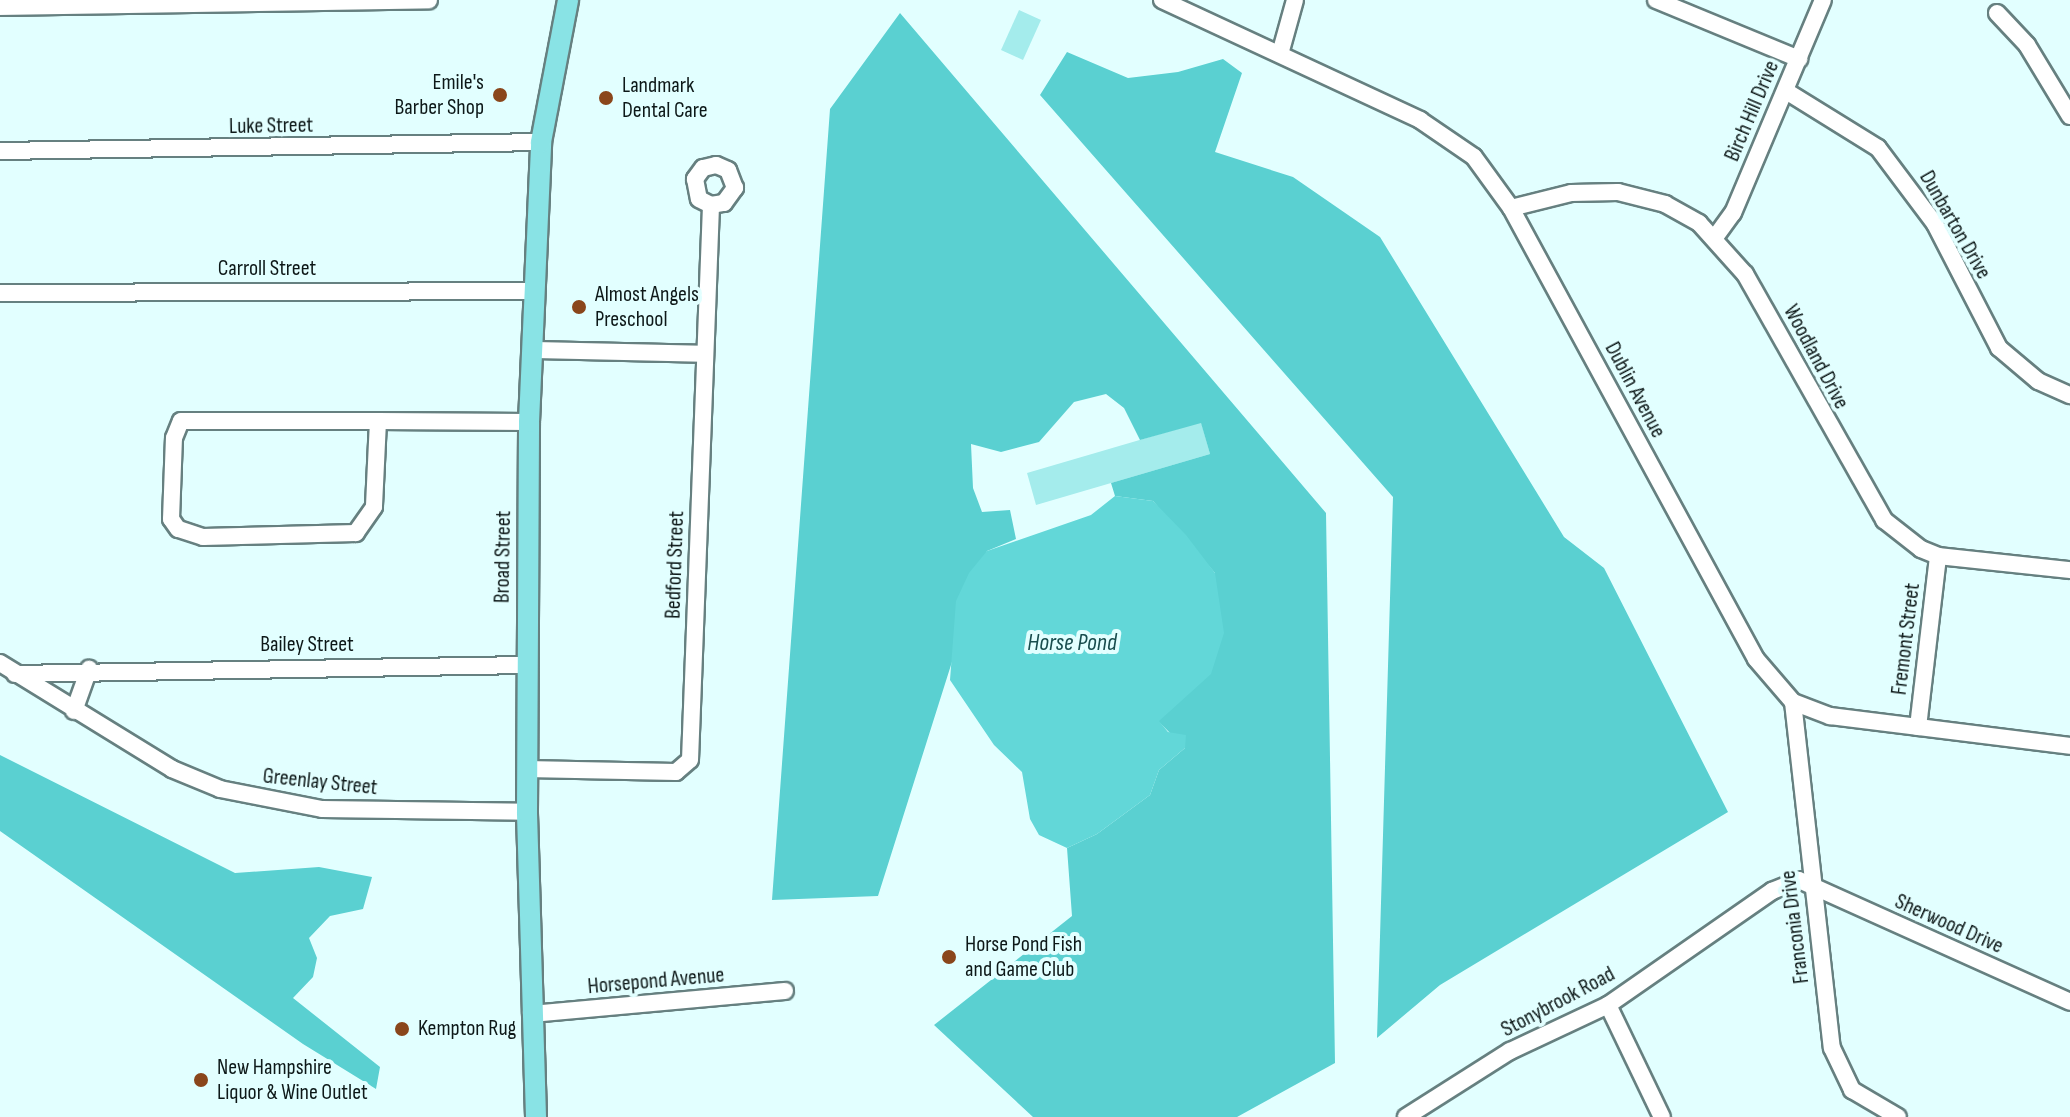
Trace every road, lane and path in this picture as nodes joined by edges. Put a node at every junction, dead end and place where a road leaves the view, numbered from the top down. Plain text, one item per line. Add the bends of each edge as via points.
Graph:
1 (429, 0) edge
2 (568, 0) edge
3 (1162, 0) edge
4 (1295, 0) edge
5 (1656, 0) edge
6 (1823, 0) edge
7 (0, 7) edge
8 (1997, 13) dead end
9 (1280, 54) junction
10 (1799, 59) junction
11 (1786, 91) junction
12 (2070, 116) edge
13 (541, 142) junction
14 (0, 151) edge
15 (711, 205) dead end
16 (1511, 208) junction
17 (1716, 236) junction
18 (534, 291) junction
19 (0, 293) edge
20 (532, 350) junction
21 (705, 354) junction
22 (2070, 395) edge
23 (378, 421) junction
24 (529, 422) junction
25 (1938, 556) junction
26 (2070, 570) edge
27 (0, 663) edge
28 (525, 665) junction
29 (89, 669) junction
30 (15, 674) junction
31 (1793, 702) junction
32 (74, 711) junction
33 (1918, 727) junction
34 (2070, 746) edge
35 (526, 769) junction
36 (527, 812) junction
37 (1810, 885) junction
38 (785, 991) dead end
39 (2070, 1002) edge
40 (1608, 1005) junction
41 (531, 1014) junction
42 (536, 1117) edge
43 (1406, 1117) edge
44 (1662, 1117) edge
45 (1898, 1117) edge

1 - 7 street
2 - 13 main road, Broad Street
3 - 9 street, Dublin Avenue
4 - 9 street
5 - 10 street
6 - 10 street, Birch Hill Drive
8 - 12 street via 2027,45
9 - 16 street, Dublin Avenue via 1456,142
10 - 11 street, Birch Hill Drive
11 - 17 street, Birch Hill Drive via 1733,213
11 - 22 street, Dunbarton Drive via 1878,148 1935,224 1999,348 2038,381
13 - 14 street, Luke Street
13 - 18 main road, Broad Street
15 - 21 street, Bedford Street
16 - 17 street, Woodland Drive via 1583,192 1634,194 1682,212
16 - 31 street, Dublin Avenue via 1756,659
17 - 25 street, Woodland Drive via 1761,301 1868,498 1904,537
18 - 19 street, Carroll Street
18 - 20 main road, Broad Street
20 - 21 street
20 - 24 main road, Broad Street
21 - 35 street, Bedford Street via 690,760 676,772
23 - 23 street via 181,421 174,438 171,519 178,529 203,537 356,533 374,507
23 - 24 street
24 - 28 main road, Broad Street
25 - 26 street, Woodland Drive
25 - 33 street, Fremont Street
27 - 30 street, Greenlay Street
28 - 29 street, Bailey Street
28 - 35 main road, Broad Street
29 - 30 street, Bailey Street
29 - 32 street
30 - 32 street, Greenlay Street
31 - 33 street, Dublin Avenue via 1830,716
31 - 37 street, Franconia Drive via 1805,772
32 - 36 street, Greenlay Street via 195,781 278,804
33 - 34 street, Dublin Avenue
35 - 36 main road, Broad Street
36 - 41 main road, Broad Street
37 - 39 street, Sherwood Drive
37 - 40 street, Stonybrook Road via 1799,880 1772,891
37 - 45 street, Franconia Drive via 1839,1070 1852,1090
38 - 41 street, Horsepond Avenue
40 - 43 street, Stonybrook Road via 1510,1051
40 - 44 street
41 - 42 main road, Broad Street

